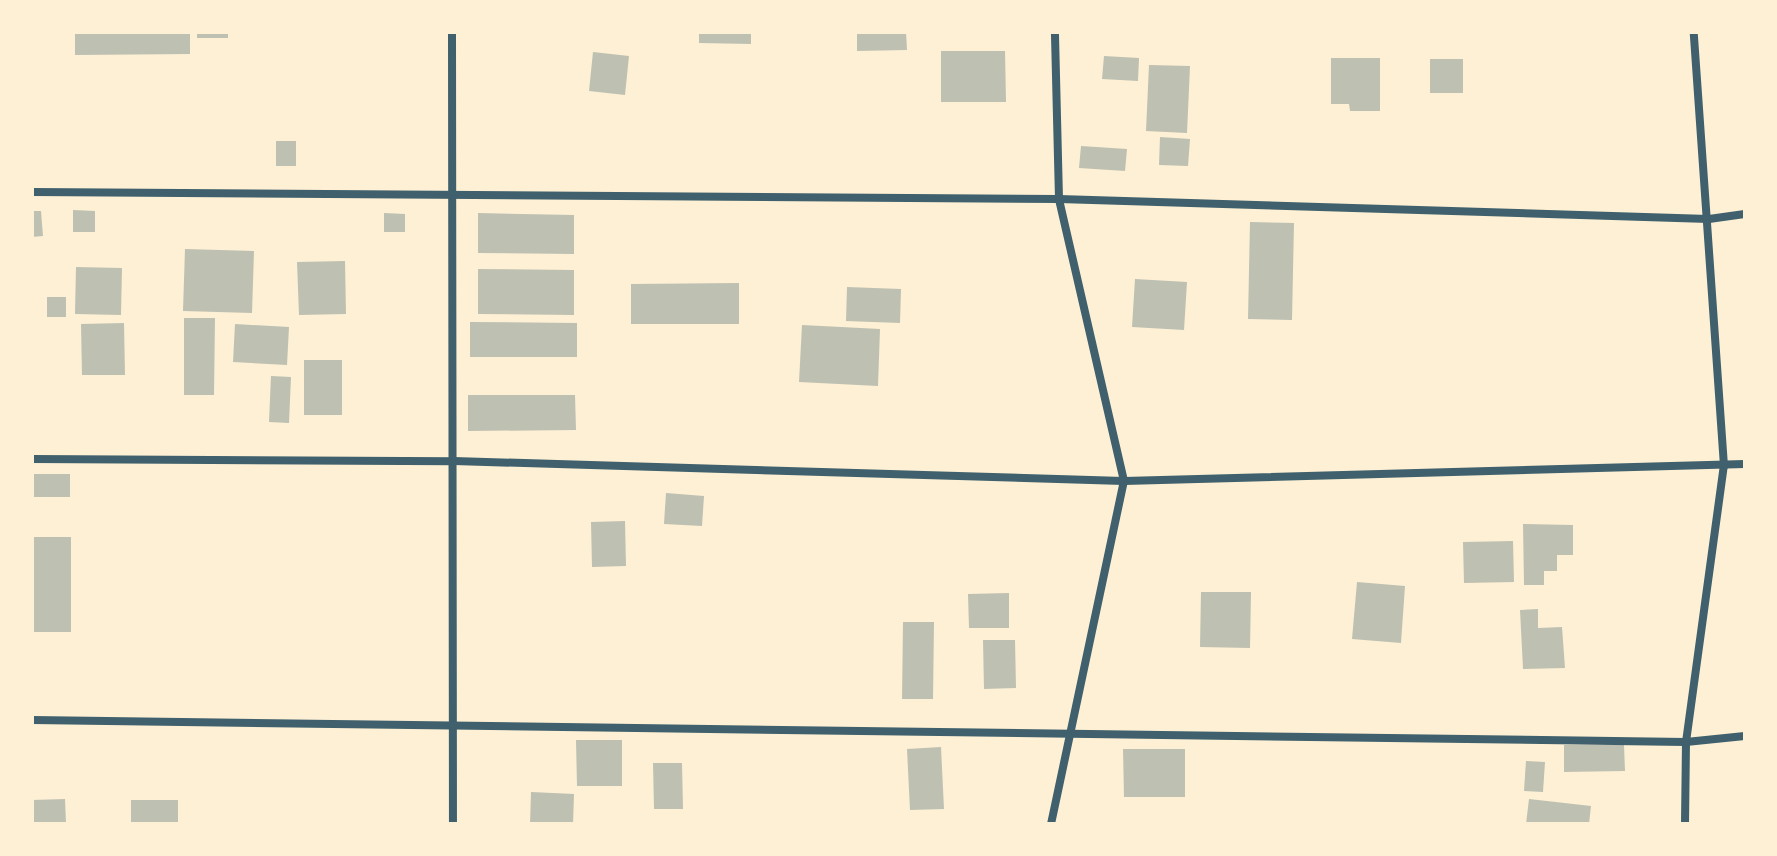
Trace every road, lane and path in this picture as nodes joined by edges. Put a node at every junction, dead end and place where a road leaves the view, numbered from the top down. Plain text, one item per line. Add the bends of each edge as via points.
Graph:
1 (452, 32) edge
2 (1055, 32) edge
3 (1694, 32) edge
4 (32, 192) edge
5 (453, 192) junction
6 (1059, 199) junction
7 (1745, 214) edge
8 (1709, 219) junction
9 (32, 459) edge
10 (454, 461) junction
11 (1745, 464) edge
12 (1724, 466) junction
13 (1124, 481) junction
14 (32, 720) edge
15 (455, 725) junction
16 (1071, 731) junction
17 (1745, 736) edge
18 (1686, 742) junction
19 (453, 824) edge
20 (1051, 824) edge
21 (1685, 824) edge

1 - 5 street
2 - 6 street
3 - 8 street
4 - 5 street
5 - 6 street
5 - 10 street
6 - 8 street
6 - 13 street
7 - 8 street
8 - 12 street
9 - 10 street
10 - 13 street
10 - 15 street
11 - 12 street
12 - 13 street
12 - 18 street
13 - 16 street
14 - 15 street
15 - 16 street
15 - 19 street
16 - 18 street
16 - 20 street
17 - 18 street
18 - 21 street

